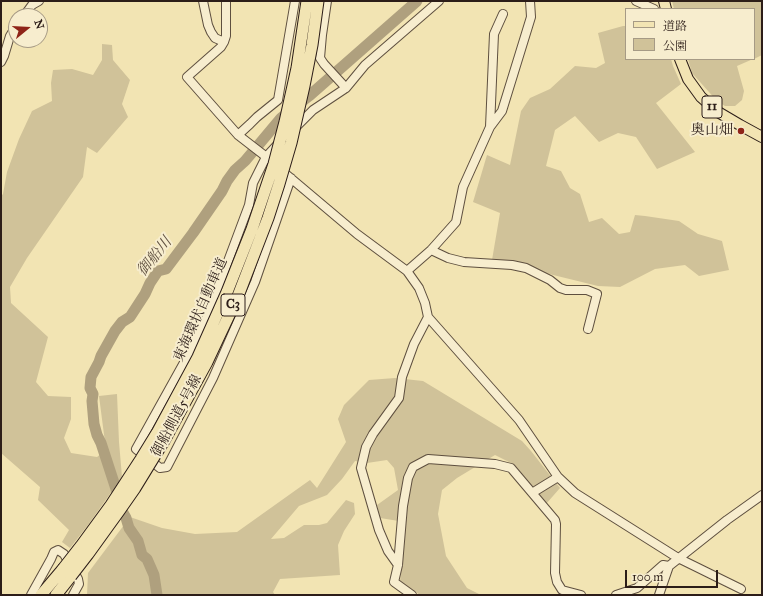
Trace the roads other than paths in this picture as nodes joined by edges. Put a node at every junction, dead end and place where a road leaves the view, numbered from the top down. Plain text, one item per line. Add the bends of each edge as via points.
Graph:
1 (39, 1) edge
2 (203, 1) edge
3 (226, 1) edge
4 (295, 1) edge
5 (307, 1) edge
6 (318, 1) edge
7 (327, 1) edge
8 (439, 1) edge
9 (530, 1) edge
10 (636, 1) edge
11 (30, 8) edge
12 (652, 8) edge
13 (503, 14) dead end
14 (322, 35) junction
15 (290, 36) junction
16 (224, 42) junction
17 (8, 43) edge
18 (680, 60) edge
19 (1, 62) edge
20 (344, 86) junction
21 (490, 126) junction
22 (241, 137) junction
23 (762, 137) edge
24 (265, 156) junction
25 (291, 178) junction
26 (431, 250) junction
27 (228, 260) junction
28 (407, 271) junction
29 (255, 282) junction
30 (428, 317) junction
31 (588, 329) dead end
32 (186, 359) junction
33 (213, 378) junction
34 (558, 476) junction
35 (532, 493) junction
36 (762, 495) edge
37 (678, 558) junction
38 (398, 565) junction
39 (669, 566) junction
40 (67, 572) junction
41 (741, 589) dead end
42 (31, 595) edge
43 (41, 595) edge
44 (56, 595) edge
45 (73, 595) edge
46 (412, 595) edge
47 (581, 595) edge
48 (616, 595) edge
49 (659, 595) edge

1 - 11 street
2 - 16 street via 211,32 215,38
3 - 16 street
4 - 15 street
5 - 40 highway, 東海環状自動車道 / C3, bridge via 297,68 274,164 227,292 198,357 157,433 127,482 81,546
6 - 40 highway, 東海環状自動車道 / C3, bridge via 312,45 291,143 268,218 238,296 207,362 135,488 88,554
7 - 14 street
8 - 20 street, 御船側道5号線
9 - 21 street via 531,17 502,111
10 - 12 street
13 - 21 street via 494,34
14 - 15 street
14 - 20 street via 320,58
15 - 22 street via 278,100 257,117
16 - 22 street via 187,77
17 - 19 street
18 - 23 main road, 11 via 688,79 701,97 718,112
20 - 24 street, 御船側道5号線 via 313,110
21 - 26 street via 463,187 456,222
22 - 24 street
24 - 25 street
24 - 27 street, 御船側道5号線 via 253,183 249,205
25 - 28 street via 357,234
25 - 29 street, 御船側道5号線
26 - 28 street
26 - 31 street via 464,262 526,268 560,288 588,290 596,294
27 - 29 street
27 - 32 street, 御船側道5号線 via 209,312
28 - 30 street via 425,303
29 - 33 street, 御船側道5号線
30 - 34 street via 519,420
30 - 38 street via 414,344 402,377 399,398 373,434 366,447 361,468 378,530
32 - 33 street
32 - 33 street, 御船側道5号線 via 136,449 160,468 167,467
34 - 35 street
34 - 37 street via 575,493
35 - 38 street via 511,468 495,464 428,459 414,467 408,478
35 - 47 street via 555,520 556,582 562,590
36 - 37 street
37 - 39 street
37 - 41 street
38 - 46 street via 394,582
39 - 48 street via 663,565 637,588
39 - 49 street
40 - 43 highway, 東海環状自動車道 / C3
40 - 44 highway, 東海環状自動車道 / C3
42 - 45 street via 54,552 58,550 64,554 78,579 79,584

